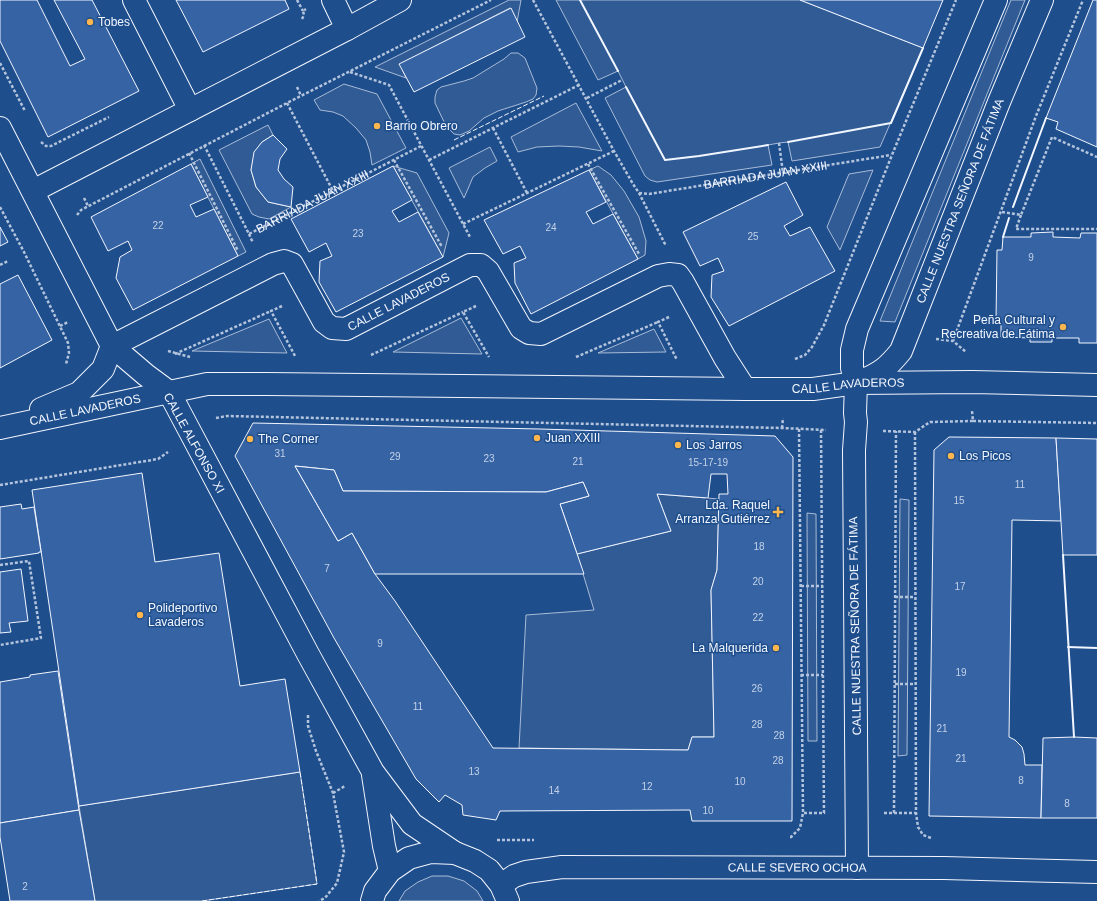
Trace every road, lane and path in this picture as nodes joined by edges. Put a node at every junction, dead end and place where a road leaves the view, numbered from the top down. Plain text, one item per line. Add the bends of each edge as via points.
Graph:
1 (134, 0) edge
2 (298, 0) edge
3 (333, 0) edge
4 (400, 0) edge
5 (491, 0) edge
6 (533, 0) edge
7 (956, 0) edge
8 (996, 0) edge
9 (1042, 0) edge
10 (1083, 0) edge
11 (303, 11) dead end
12 (347, 29) junction
13 (350, 72) junction
14 (622, 80) dead end
15 (579, 85) junction
16 (587, 98) junction
17 (287, 103) junction
18 (190, 110) junction
19 (0, 128) edge
20 (493, 128) junction
21 (779, 143) dead end
22 (204, 146) junction
23 (421, 146) junction
24 (614, 151) junction
25 (189, 153) junction
26 (892, 155) junction
27 (1097, 157) edge
28 (394, 160) junction
29 (429, 160) junction
30 (588, 164) junction
31 (783, 173) junction
32 (333, 191) junction
33 (33, 192) junction
34 (639, 192) junction
35 (527, 193) junction
36 (0, 207) edge
37 (1002, 212) junction
38 (1021, 216) junction
39 (77, 219) dead end
40 (1097, 229) edge
41 (669, 251) dead end
42 (239, 253) dead end
43 (445, 253) dead end
44 (640, 257) dead end
45 (8, 260) dead end
46 (0, 265) edge
47 (287, 303) dead end
48 (271, 311) junction
49 (463, 312) dead end
50 (672, 316) dead end
51 (658, 322) junction
52 (137, 333) junction
53 (953, 341) dead end
54 (112, 346) junction
55 (901, 351) junction
56 (175, 354) junction
57 (190, 357) dead end
58 (366, 357) dead end
59 (573, 358) dead end
60 (684, 358) dead end
61 (297, 360) dead end
62 (792, 360) dead end
63 (670, 361) dead end
64 (677, 361) junction
65 (63, 368) dead end
66 (950, 382) junction
67 (856, 383) junction
68 (1097, 385) edge
69 (745, 389) junction
70 (169, 392) junction
71 (973, 421) dead end
72 (214, 423) dead end
73 (1097, 423) edge
74 (0, 427) edge
75 (782, 428) dead end
76 (800, 429) dead end
77 (821, 430) dead end
78 (896, 432) dead end
79 (915, 432) dead end
80 (172, 450) dead end
81 (0, 485) edge
82 (0, 565) edge
83 (801, 586) junction
84 (822, 586) junction
85 (895, 597) junction
86 (915, 597) junction
87 (0, 645) edge
88 (801, 675) junction
89 (823, 675) junction
90 (895, 684) junction
91 (915, 684) junction
92 (308, 712) dead end
93 (372, 772) junction
94 (803, 813) junction
95 (894, 813) dead end
96 (932, 838) dead end
97 (493, 840) dead end
98 (538, 840) dead end
99 (455, 853) junction
100 (778, 867) junction
101 (857, 868) junction
102 (390, 871) junction
103 (1097, 872) edge
104 (505, 893) edge
105 (319, 901) edge
106 (372, 901) edge

1 - 18 street
2 - 11 path
3 - 12 street
4 - 12 street
5 - 13 path
6 - 15 path
7 - 26 path
8 - 67 street, CALLE NUESTRA SEÑORA DE FÁTIMA via 857,329 852,350 852,368
9 - 55 street, CALLE NUESTRA SEÑORA DE FÁTIMA
10 - 37 path via 1036,116
12 - 18 street
13 - 17 path
13 - 23 path via 389,85
14 - 16 path
15 - 16 path
15 - 20 path
16 - 24 path
17 - 22 path
17 - 32 path
18 - 33 street
19 - 33 street, CALLE ALFONSO XI
20 - 29 path
20 - 35 path
21 - 31 path
22 - 25 path
22 - 32 path, BARRIADA JUAN XXIII via 249,234
23 - 28 path, BARRIADA JUAN XXIII
23 - 29 path
24 - 30 path
24 - 34 path
25 - 39 path via 80,210
25 - 42 path
26 - 31 path, BARRIADA JUAN XXIII
26 - 62 path via 824,325 812,348
27 - 38 path via 1052,137
28 - 32 path, BARRIADA JUAN XXIII
28 - 43 path
29 - 35 path via 463,224
30 - 35 path
30 - 44 path
31 - 34 path, BARRIADA JUAN XXIII via 649,194
33 - 54 street, CALLE ALFONSO XI
34 - 41 path
36 - 65 path via 68,343 69,353
37 - 38 path
37 - 53 path
38 - 40 path via 1016,229
45 - 46 path
47 - 48 path
48 - 56 path
48 - 61 path
49 - 58 path
50 - 51 path
51 - 59 path
51 - 64 path
52 - 54 street, CALLE LAVADEROS
52 - 56 path via 153,346
52 - 69 street, CALLE LAVADEROS via 273,264 284,261 292,264 324,322 332,328 346,329 470,265 481,265 488,271 521,328 529,333 541,334 658,276 669,274 678,275 683,282
54 - 70 street, CALLE ALFONSO XI
54 - 74 street, CALLE LAVADEROS via 103,369 79,393
55 - 66 street, CALLE LAVADEROS via 908,369 924,381
55 - 67 street, CALLE NUESTRA SEÑORA DE FÁTIMA via 890,365 875,376
56 - 57 path
60 - 64 path
63 - 64 path
66 - 67 street, CALLE LAVADEROS
66 - 68 street, CALLE LAVADEROS
67 - 69 street, CALLE LAVADEROS via 813,389
67 - 101 street, CALLE NUESTRA SEÑORA DE FÁTIMA via 854,450
69 - 70 street, CALLE LAVADEROS via 207,384
70 - 74 street, CALLE LAVADEROS
70 - 93 street, CALLE ALFONSO XI
71 - 73 path
72 - 75 path via 216,418 227,416
76 - 83 path
77 - 84 path
78 - 85 path
79 - 86 path
80 - 81 path via 158,459
82 - 87 path via 29,561 40,638
83 - 84 path
83 - 88 path
84 - 89 path
85 - 86 path
85 - 90 path
86 - 91 path
88 - 89 path
88 - 94 path
89 - 94 path via 824,813
90 - 91 path
90 - 95 path
91 - 96 path via 916,813 918,827 923,836
92 - 105 path via 308,726 333,793 344,852 337,883 325,898
93 - 99 street, CALLE ALFONSO XI via 412,824
93 - 102 street, CALLE ALFONSO XI
94 - 100 path via 800,828 792,837 777,838
97 - 98 path
99 - 102 street via 431,852 409,858
99 - 104 street via 489,870
100 - 101 street, CALLE SEVERO OCHOA
100 - 104 street, CALLE SEVERO OCHOA via 562,867 514,876
101 - 103 street, CALLE SEVERO OCHOA
102 - 106 street via 375,891

